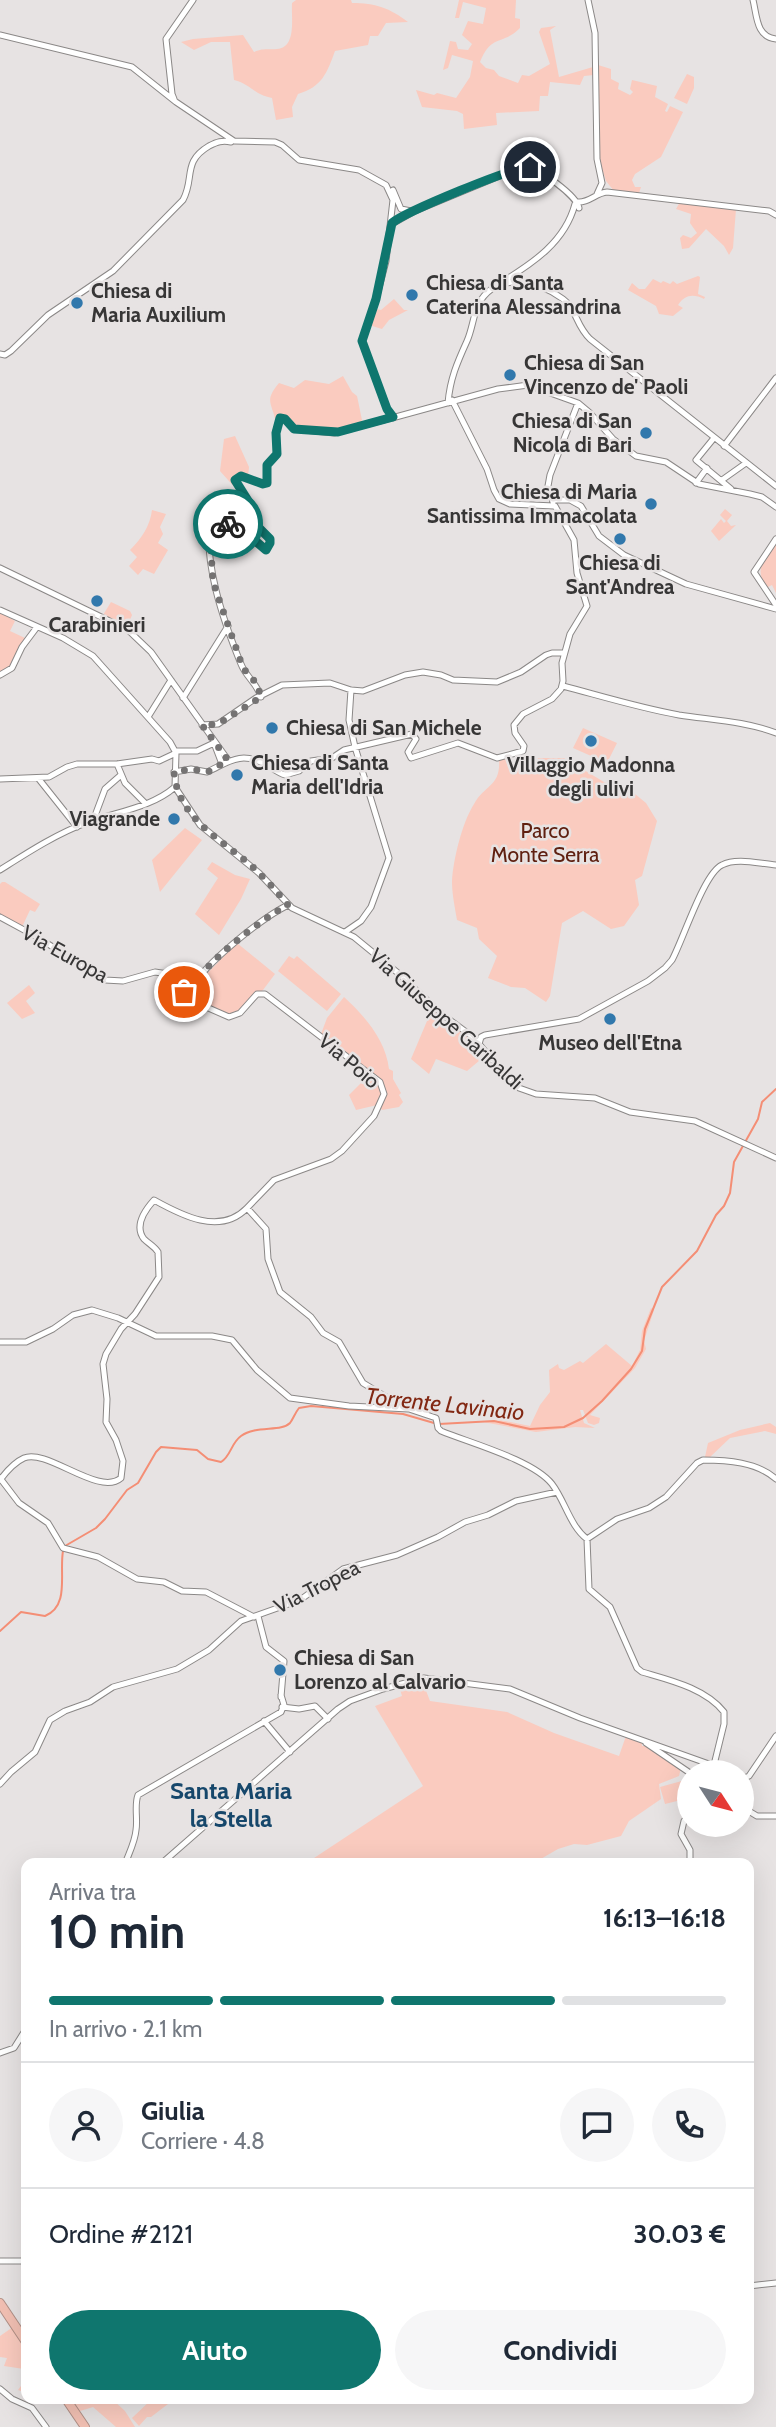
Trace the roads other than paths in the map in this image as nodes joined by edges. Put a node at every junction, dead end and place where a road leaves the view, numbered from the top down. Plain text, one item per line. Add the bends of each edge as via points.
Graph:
1 (193, 0) edge
2 (586, 0) edge
3 (753, 0) edge
4 (0, 35) edge
5 (776, 39) edge
6 (171, 84) junction
7 (158, 87) junction
8 (165, 94) junction
9 (174, 100) junction
10 (214, 128) junction
11 (223, 134) junction
12 (218, 140) junction
13 (237, 142) junction
14 (604, 183) junction
15 (386, 185) junction
16 (607, 192) junction
17 (615, 192) junction
18 (597, 195) junction
19 (576, 203) junction
20 (392, 214) junction
21 (402, 214) junction
22 (776, 215) edge
23 (391, 225) junction
24 (514, 279) junction
25 (2, 354) edge
26 (776, 378) edge
27 (452, 402) junction
28 (578, 403) junction
29 (390, 416) junction
30 (714, 437) junction
31 (725, 445) junction
32 (746, 463) junction
33 (706, 469) junction
34 (722, 481) junction
35 (696, 482) junction
36 (776, 486) edge
37 (731, 490) junction
38 (557, 504) junction
39 (776, 507) edge
40 (776, 539) edge
41 (0, 568) edge
42 (773, 607) edge
43 (0, 610) edge
44 (34, 626) junction
45 (228, 626) junction
46 (562, 652) junction
47 (563, 674) junction
48 (0, 675) edge
49 (171, 680) junction
50 (563, 685) junction
51 (572, 688) junction
52 (351, 690) junction
53 (558, 694) junction
54 (260, 696) junction
55 (183, 698) junction
56 (148, 717) junction
57 (202, 725) junction
58 (776, 733) edge
59 (214, 743) junction
60 (355, 747) junction
61 (176, 752) junction
62 (223, 763) junction
63 (117, 764) junction
64 (174, 772) junction
65 (121, 775) junction
66 (38, 778) junction
67 (0, 779) edge
68 (175, 787) junction
69 (143, 800) junction
70 (93, 821) junction
71 (77, 827) junction
72 (776, 865) edge
73 (0, 870) edge
74 (287, 903) junction
75 (296, 910) junction
76 (276, 911) junction
77 (0, 917) edge
78 (345, 932) junction
79 (188, 988) junction
80 (477, 1036) junction
81 (776, 1158) edge
82 (247, 1209) junction
83 (128, 1323) junction
84 (0, 1342) edge
85 (400, 1408) junction
86 (0, 1479) edge
87 (776, 1479) edge
88 (557, 1492) junction
89 (587, 1539) junction
90 (256, 1616) junction
91 (283, 1708) junction
92 (328, 1719) junction
93 (264, 1721) junction
94 (631, 1736) junction
95 (776, 1736) edge
96 (668, 1749) junction
97 (290, 1752) junction
98 (664, 1755) junction
99 (692, 1760) edge
100 (715, 1760) edge
101 (677, 1764) edge
102 (754, 1769) edge
103 (0, 1784) edge
104 (754, 1814) edge
105 (776, 1816) edge
106 (683, 1838) edge
107 (127, 1858) edge
108 (168, 1858) edge
109 (690, 1858) edge
110 (21, 2036) edge
111 (0, 2053) edge
112 (0, 2261) edge
113 (21, 2261) edge
114 (776, 2283) edge
115 (754, 2285) edge
116 (0, 2297) edge
117 (0, 2303) edge
118 (21, 2328) edge
119 (21, 2334) edge
120 (0, 2389) edge
121 (21, 2403) edge
122 (23, 2404) edge
123 (67, 2404) edge
124 (46, 2427) edge
125 (82, 2427) edge

1 - 6 street via 166,39
2 - 14 street via 595,33 597,159
3 - 5 street via 761,32
4 - 7 street via 132,68
6 - 7 street
6 - 8 street
6 - 9 street
7 - 8 street
8 - 9 street
9 - 10 street
10 - 11 street
10 - 12 street
11 - 12 street
11 - 13 street
12 - 13 street
12 - 25 street via 192,161 183,200 117,267
13 - 15 street via 275,142 299,160 359,170
14 - 16 street
14 - 17 street
14 - 18 street
15 - 20 street via 392,194
15 - 21 street via 395,193
16 - 17 street
16 - 18 street
17 - 22 street
18 - 19 street
19 - 21 street via 536,169 524,166
19 - 24 street via 545,253
20 - 21 street
20 - 23 street
21 - 23 street
23 - 29 street via 386,261 362,341
24 - 27 street via 497,286 478,305 449,387
24 - 30 street via 563,299 590,339
26 - 31 street
27 - 28 street via 528,385
27 - 29 street
27 - 38 street via 496,496 510,504
28 - 35 street via 635,456 666,462
28 - 38 street via 548,481
29 - 45 street via 334,433 294,429 284,418 279,419 277,454 267,465 267,483 241,476 235,480 255,512 254,523 270,539 266,550 245,532 212,515 209,523 213,582
30 - 31 street
30 - 33 street via 696,460
31 - 32 street
32 - 34 street
32 - 36 street
33 - 34 street
33 - 35 street
34 - 37 street
35 - 37 street
37 - 39 street via 762,497
38 - 42 street via 572,501 584,509 599,536 624,555 680,582
38 - 46 street via 574,540 587,606
40 - 42 street via 754,572
41 - 49 street via 128,630
43 - 44 street
44 - 48 street via 12,668
44 - 56 street via 93,656
45 - 54 street via 243,668 257,684
45 - 55 street
46 - 47 street
46 - 52 street via 498,682 453,680 423,671 371,689
47 - 50 street
47 - 51 street
49 - 55 street
49 - 56 street
50 - 51 street
50 - 53 street
51 - 53 street
51 - 58 street
52 - 54 street via 330,683 302,683
52 - 60 street via 349,720
53 - 60 street via 516,721 514,729 524,748 521,752 497,758 458,743 411,758 408,752 416,739 412,734
54 - 57 street via 218,724
55 - 57 street
56 - 61 street
57 - 59 street
59 - 61 street via 197,751
59 - 62 street
60 - 62 street via 285,775 246,758
60 - 78 street via 389,858 371,906
61 - 63 street via 159,761
61 - 64 street, Via Giuseppe Garibaldi
62 - 64 street via 208,772
63 - 65 street
63 - 66 street via 77,764
64 - 68 street, Via Giuseppe Garibaldi
65 - 69 street
65 - 70 street via 105,789
66 - 67 street
66 - 71 street
68 - 69 street
68 - 74 street, Via Giuseppe Garibaldi via 200,825 259,873
69 - 70 street
70 - 71 street
71 - 73 street
72 - 80 street via 735,862 718,867 672,960 638,986 579,1019
74 - 75 street, Via Giuseppe Garibaldi
74 - 76 street
75 - 76 street
75 - 78 street, Via Giuseppe Garibaldi
76 - 79 street
77 - 79 street, Via Europa via 105,980 123,981 151,972 172,976
78 - 80 street, Via Giuseppe Garibaldi
79 - 82 street, Via Poio via 194,1000 232,1017 254,996 265,994 380,1082 384,1090 374,1116 340,1153 274,1180
80 - 81 street, Via Giuseppe Garibaldi via 509,1079 528,1092 595,1098 629,1112 688,1119
82 - 83 street via 234,1219 207,1222 153,1200 140,1230 157,1249 160,1275
82 - 85 street via 266,1229 268,1259 280,1292 339,1342 363,1383
83 - 84 street via 87,1310 26,1342
83 - 85 street via 163,1337 232,1340 257,1370 290,1398
83 - 86 street via 108,1349 103,1364 106,1422 123,1461 121,1478 105,1484 29,1457
85 - 88 street via 432,1416 443,1432 531,1469
86 - 90 street via 19,1503 48,1523 63,1548 95,1555 137,1578 164,1582 182,1591 206,1592
87 - 89 street via 747,1464 703,1460 666,1497 617,1519
88 - 89 street
88 - 90 street, Via Tropea via 516,1501 397,1555 343,1569 300,1600
89 - 100 street via 587,1585 610,1607 636,1668 684,1685 724,1712
90 - 91 street via 266,1647 284,1661
90 - 103 street, Via Tropea via 239,1622 205,1653 177,1669 113,1687 57,1715 35,1752
91 - 92 street via 315,1706
91 - 93 street
92 - 94 street via 350,1701 404,1682 433,1678 522,1693
92 - 97 street
93 - 97 street
93 - 107 street via 138,1795 136,1833
94 - 96 street
94 - 98 street
95 - 102 street
96 - 98 street
96 - 99 street
97 - 108 street
98 - 101 street
104 - 105 street
106 - 109 street
110 - 111 street via 13,2048
112 - 113 street
114 - 115 street
116 - 118 highway
117 - 119 highway
120 - 121 street
122 - 124 street
123 - 125 highway

